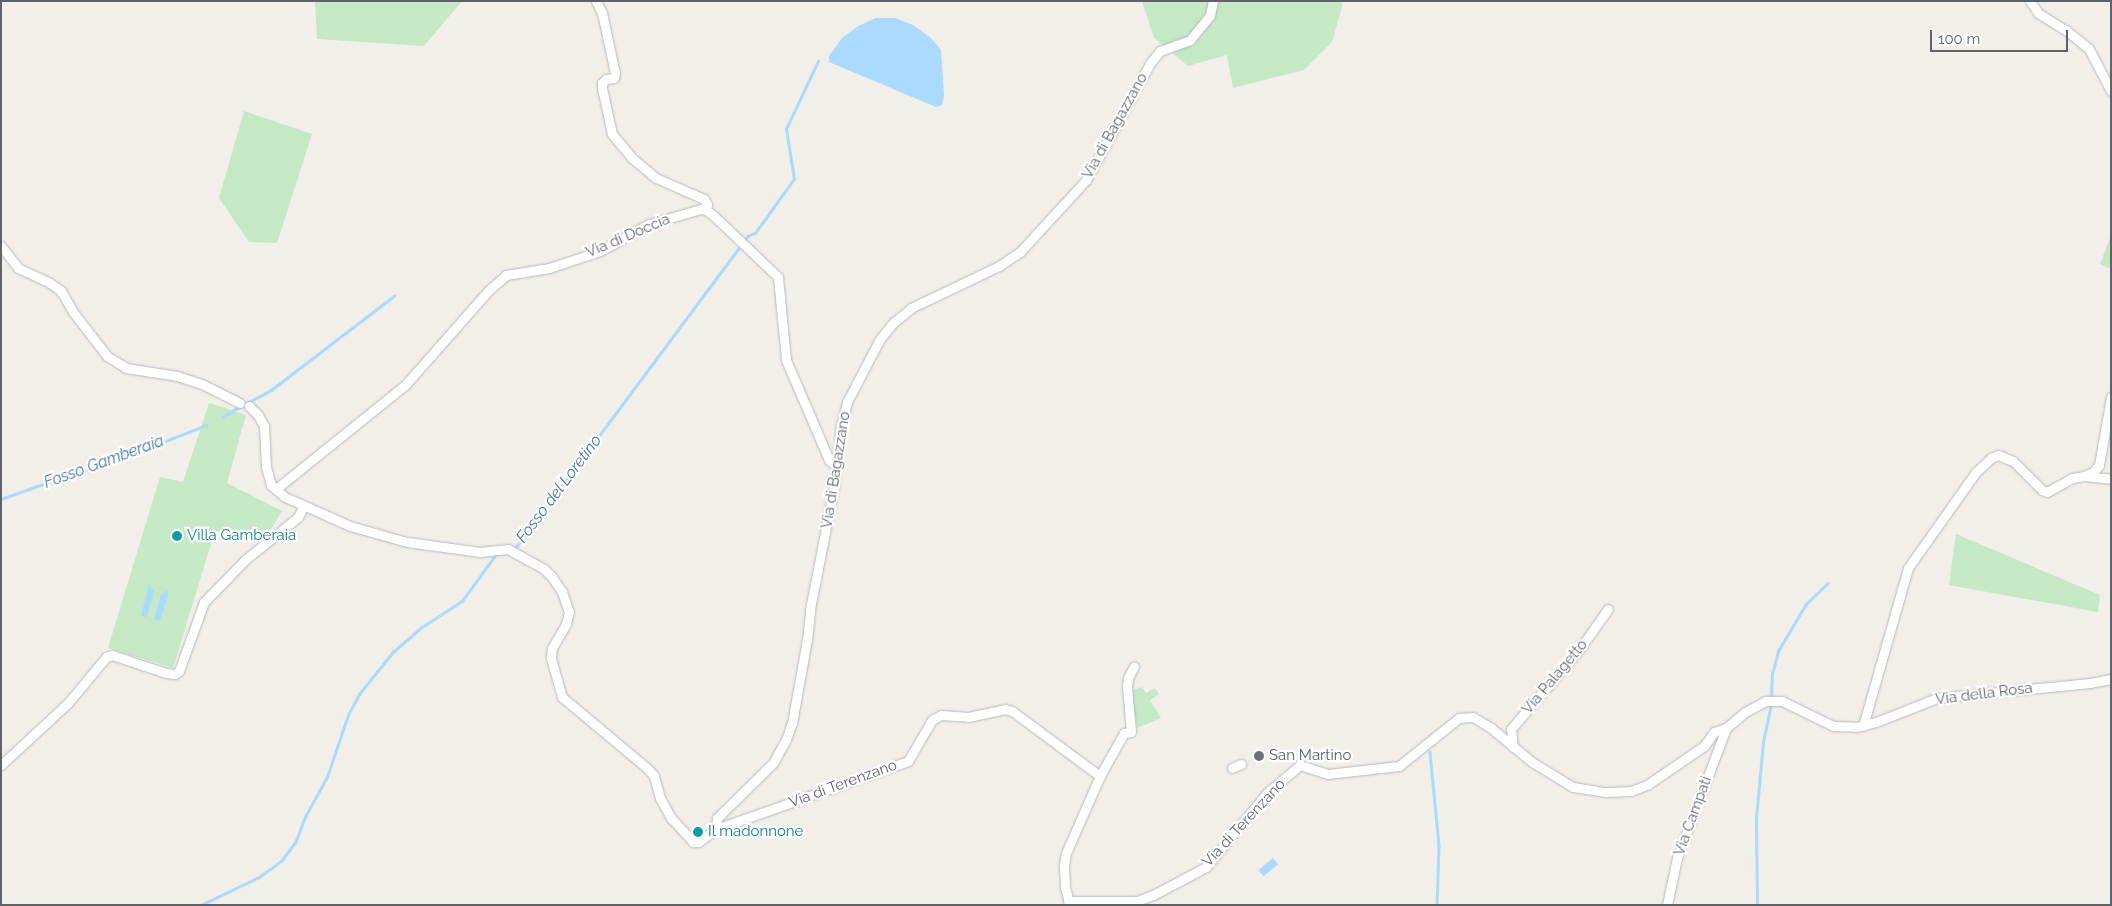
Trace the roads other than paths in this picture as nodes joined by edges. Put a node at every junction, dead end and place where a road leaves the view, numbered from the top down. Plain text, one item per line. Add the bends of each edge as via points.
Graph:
1 (596, 1) edge
2 (1213, 1) edge
3 (2030, 1) edge
4 (2111, 91) edge
5 (706, 210) junction
6 (1, 246) edge
7 (2111, 397) edge
8 (240, 402) dead end
9 (249, 406) dead end
10 (836, 466) junction
11 (2084, 476) junction
12 (2111, 479) edge
13 (276, 490) junction
14 (303, 507) junction
15 (1608, 609) dead end
16 (1134, 666) dead end
17 (2111, 679) edge
18 (1863, 726) junction
19 (1726, 728) junction
20 (1512, 729) junction
21 (1495, 731) junction
22 (1513, 747) junction
23 (1, 765) edge
24 (1328, 774) junction
25 (1311, 775) dead end
26 (1100, 776) junction
27 (716, 829) junction
28 (1069, 903) edge
29 (1667, 905) edge

1 - 5 street via 602,13 616,73 614,78 602,83 612,134 632,158 656,178 704,199
2 - 10 street, Via di Bagazzano via 1210,15 1190,40 1160,51 1155,57 1086,180 1020,252 911,308 884,333 847,402
3 - 4 street via 2038,13 2089,49
5 - 10 street via 778,277 786,360 829,460
5 - 13 street, Via di Doccia via 691,211 649,224 600,251 549,268 506,275 475,304 406,384
6 - 8 street via 18,268 61,291 107,356 126,368 177,376
7 - 11 street via 2099,464 2094,472
9 - 13 street via 264,426 266,467 271,485
10 - 27 street, Via di Bagazzano via 792,723 773,762 717,818
11 - 12 street
11 - 18 street via 2072,478 2048,492 2042,490 2014,461 1998,455 1976,472 1908,568
13 - 14 street
14 - 23 street via 298,517 246,559 204,602 179,671 166,673 112,655 106,657 68,703
14 - 27 street, Via di Terenzano via 407,542 480,552 508,549 544,569 558,585 569,612 552,648 551,658 562,698 654,776 664,805 688,839 698,842
15 - 20 street, Via Palagetto
16 - 26 street via 1127,686 1131,732 1124,733
17 - 18 street, Via della Rosa via 2090,684 1937,698
18 - 19 street, Via della Rosa via 1832,726 1782,701 1766,701 1745,712
19 - 22 street, Via di Terenzano via 1714,732 1704,746 1647,785 1632,791 1606,792 1573,787
19 - 29 street, Via Campati via 1677,858
20 - 21 street
20 - 22 street, Via Palagetto
21 - 22 street, Via di Terenzano
21 - 24 street, Via di Terenzano via 1473,717 1459,718 1399,766
24 - 25 street
24 - 28 street, Via di Terenzano via 1300,765 1267,793 1206,867 1153,895 1137,901
26 - 27 street, Via di Terenzano via 1012,711 1006,709 968,717 941,715 932,720 924,731 908,761
26 - 28 street, Via di Terenzano via 1066,853 1064,865

